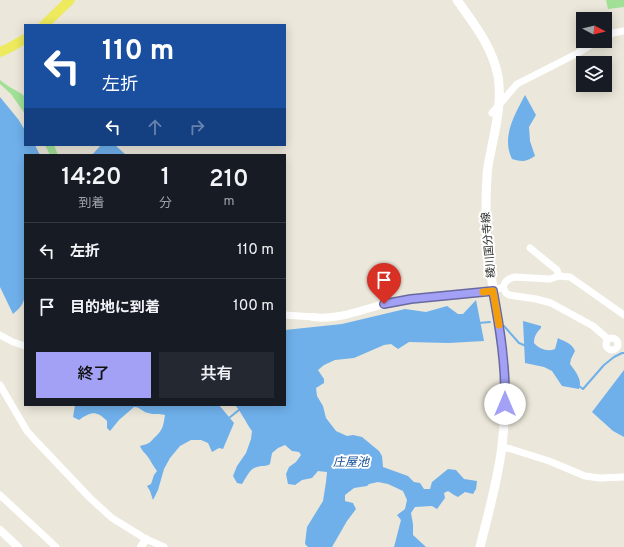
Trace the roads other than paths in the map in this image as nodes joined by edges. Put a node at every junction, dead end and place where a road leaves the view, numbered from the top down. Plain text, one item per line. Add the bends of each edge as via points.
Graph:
1 (70, 0) edge
2 (457, 0) edge
3 (45, 24) edge
4 (624, 31) edge
5 (612, 34) edge
6 (24, 40) edge
7 (586, 48) edge
8 (0, 52) edge
9 (495, 110) junction
10 (530, 248) dead end
11 (559, 276) junction
12 (504, 287) junction
13 (493, 291) junction
14 (286, 315) edge
15 (624, 315) edge
16 (313, 317) joint
17 (0, 335) edge
18 (608, 339) dead end
19 (24, 346) edge
20 (0, 386) edge
21 (502, 448) junction
22 (624, 477) edge
23 (0, 495) edge
24 (1, 532) edge
25 (146, 539) junction
26 (18, 547) edge
27 (56, 547) edge
28 (141, 547) edge
29 (164, 547) edge
30 (480, 547) edge

1 - 3 main road
2 - 9 main road, 綾川国分寺線 via 482,35 495,64 499,89
4 - 5 street
6 - 8 main road
7 - 9 street via 517,84
9 - 13 main road, 綾川国分寺線 via 486,194 488,253
10 - 11 street via 557,270
11 - 12 street via 550,279 514,277 509,279
11 - 15 street via 570,277
12 - 13 street
12 - 18 street via 509,295 551,302 593,326
13 - 16 street via 397,301 333,317
13 - 21 main road, 綾川国分寺線 via 504,362
14 - 16 street
17 - 19 street
20 - 25 street via 35,440 90,498 112,518
21 - 22 street via 549,461 585,476
21 - 30 main road, 綾川国分寺線
23 - 27 street
24 - 26 street
25 - 28 street
25 - 29 street

